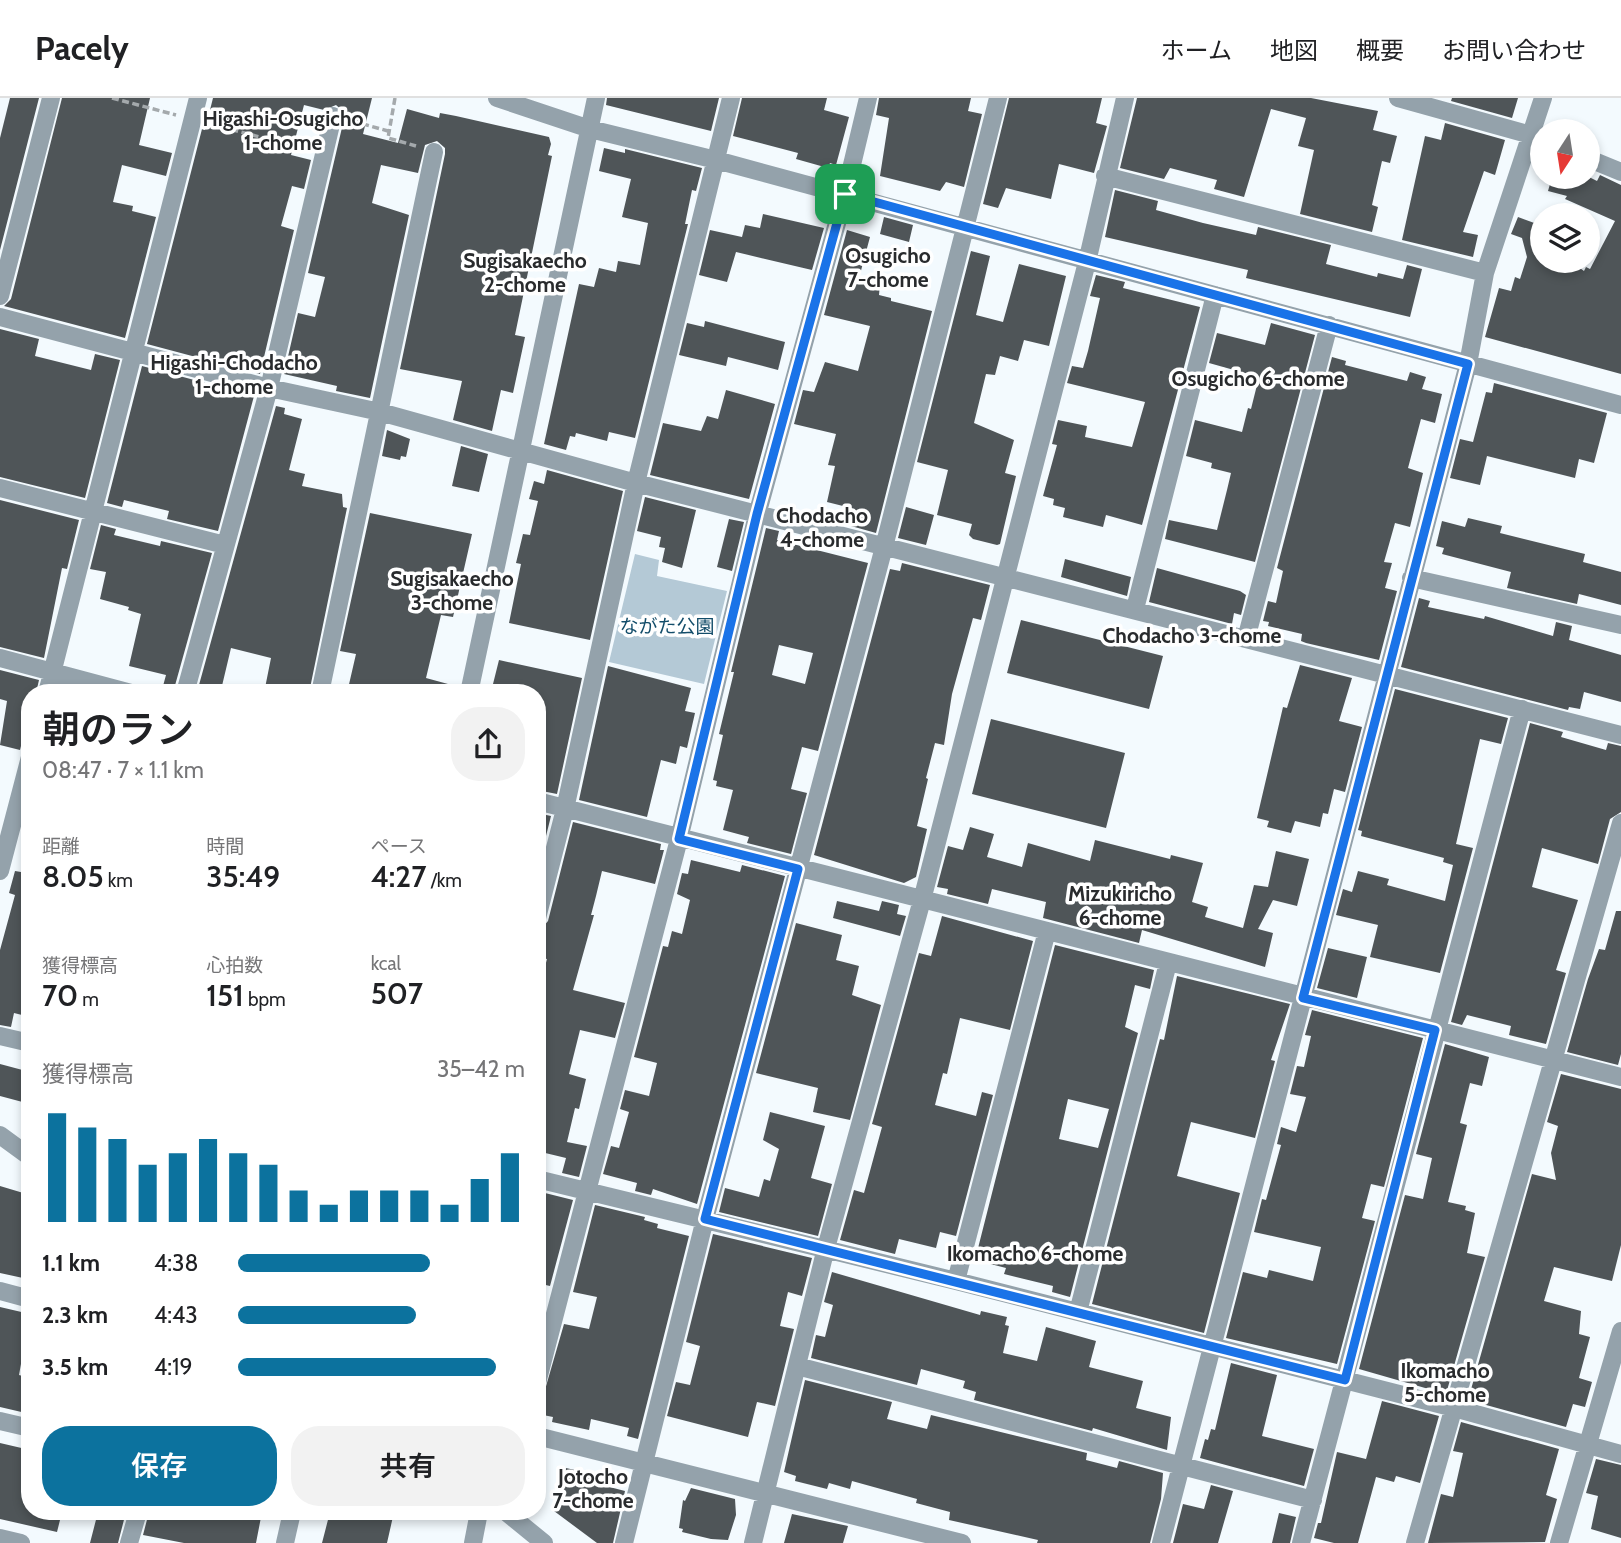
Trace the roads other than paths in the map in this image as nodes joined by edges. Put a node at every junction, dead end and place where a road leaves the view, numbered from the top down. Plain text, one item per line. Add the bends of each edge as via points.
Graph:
1 (51, 98) edge
2 (198, 98) edge
3 (497, 98) edge
4 (596, 98) edge
5 (731, 98) edge
6 (868, 98) edge
7 (998, 98) edge
8 (1125, 98) edge
9 (1398, 98) edge
10 (1543, 98) edge
11 (333, 116) road end
12 (1540, 119) edge
13 (590, 129) junction
14 (1530, 134) edge
15 (434, 152) road end
16 (1530, 154) edge
17 (716, 160) junction
18 (1600, 163) edge
19 (1621, 172) edge
20 (1105, 177) junction
21 (845, 194) junction
22 (964, 229) junction
23 (1087, 262) junction
24 (1485, 273) junction
25 (1214, 295) junction
26 (0, 296) edge
27 (0, 317) edge
28 (1329, 326) junction
29 (135, 351) junction
30 (1468, 364) junction
31 (269, 388) junction
32 (1621, 405) edge
33 (380, 412) junction
34 (520, 453) junction
35 (636, 483) junction
36 (0, 488) edge
37 (92, 511) junction
38 (757, 514) junction
39 (225, 545) junction
40 (884, 547) junction
41 (1005, 576) junction
42 (1411, 578) junction
43 (1135, 609) junction
44 (1621, 625) edge
45 (1246, 639) junction
46 (0, 658) edge
47 (53, 672) junction
48 (1387, 676) junction
49 (50, 684) edge
50 (98, 684) edge
51 (187, 684) edge
52 (322, 684) edge
53 (471, 684) edge
54 (1522, 709) junction
55 (1621, 735) edge
56 (21, 785) edge
57 (546, 804) edge
58 (565, 809) junction
59 (1621, 823) edge
60 (4, 838) edge
61 (679, 839) junction
62 (798, 869) junction
63 (0, 871) edge
64 (546, 883) edge
65 (922, 900) junction
66 (1047, 932) junction
67 (1168, 963) junction
68 (1303, 998) junction
69 (1435, 1030) junction
70 (0, 1036) edge
71 (21, 1042) edge
72 (1553, 1060) junction
73 (1621, 1077) edge
74 (0, 1135) edge
75 (21, 1150) edge
76 (546, 1181) edge
77 (588, 1191) junction
78 (705, 1219) junction
79 (826, 1248) junction
80 (956, 1281) junction
81 (0, 1291) edge
82 (21, 1297) edge
83 (1078, 1312) junction
84 (1621, 1331) edge
85 (1211, 1348) junction
86 (546, 1349) edge
87 (797, 1366) junction
88 (1345, 1380) junction
89 (1454, 1408) junction
90 (0, 1421) edge
91 (21, 1426) edge
92 (546, 1438) edge
93 (1588, 1446) junction
94 (1621, 1454) edge
95 (644, 1465) junction
96 (1181, 1468) junction
97 (767, 1493) junction
98 (1313, 1500) junction
99 (136, 1520) edge
100 (290, 1520) edge
101 (477, 1520) edge
102 (516, 1520) edge
103 (0, 1538) edge
104 (21, 1543) edge
105 (130, 1543) edge
106 (285, 1543) edge
107 (473, 1543) edge
108 (544, 1543) edge
109 (624, 1543) edge
110 (753, 1543) edge
111 (962, 1543) edge
112 (1161, 1543) edge
113 (1301, 1543) edge
114 (1415, 1543) edge
115 (1559, 1543) edge

1 - 26 street
2 - 29 street
3 - 13 street
4 - 13 street
5 - 17 street
6 - 21 street
7 - 22 street
8 - 20 street
9 - 14 street
10 - 12 street
11 - 31 street
13 - 17 street
13 - 34 street
15 - 33 street
16 - 24 street
17 - 21 street
17 - 35 street
18 - 19 street
20 - 23 street
20 - 24 street
21 - 22 street
21 - 38 street
22 - 23 street
22 - 40 street
23 - 25 street
23 - 41 street
24 - 30 street
25 - 28 street
25 - 43 street
27 - 29 street
28 - 30 street
28 - 45 street
29 - 31 street
29 - 37 street
30 - 32 street
30 - 42 street
31 - 33 street
31 - 39 street
33 - 34 street
33 - 52 street
34 - 35 street
34 - 53 street
35 - 38 street
35 - 58 street
36 - 37 street
37 - 39 street
37 - 47 street
38 - 40 street
38 - 61 street
39 - 51 street
40 - 41 street
40 - 62 street
41 - 43 street
41 - 65 street
42 - 44 street
42 - 48 street
43 - 45 street
45 - 48 street
46 - 47 street
47 - 49 street
47 - 50 street
48 - 54 street
48 - 68 street
54 - 55 street
54 - 69 street
56 - 60 street
57 - 58 street
58 - 61 street
58 - 64 street
59 - 72 street
60 - 63 street
61 - 62 street
61 - 77 street
62 - 65 street
62 - 78 street
65 - 66 street
65 - 79 street
66 - 67 street
66 - 80 street
67 - 68 street
67 - 83 street
68 - 69 street
68 - 85 street
69 - 72 street
69 - 88 street
70 - 71 street
72 - 73 street
72 - 89 street
74 - 75 street
76 - 77 street
77 - 78 street
77 - 86 street
78 - 79 street
78 - 95 street
79 - 80 street
79 - 87 street
80 - 83 street
81 - 82 street
83 - 85 street
84 - 93 street
85 - 88 street
85 - 96 street
87 - 96 street
87 - 97 street
88 - 89 street
88 - 98 street
89 - 93 street
89 - 114 street
90 - 91 street
92 - 95 street
93 - 94 street
93 - 115 street
95 - 97 street
95 - 109 street
96 - 98 street
96 - 112 street
97 - 110 street
97 - 111 street
98 - 113 street
99 - 105 street
100 - 106 street
101 - 107 street
102 - 108 street
103 - 104 street

